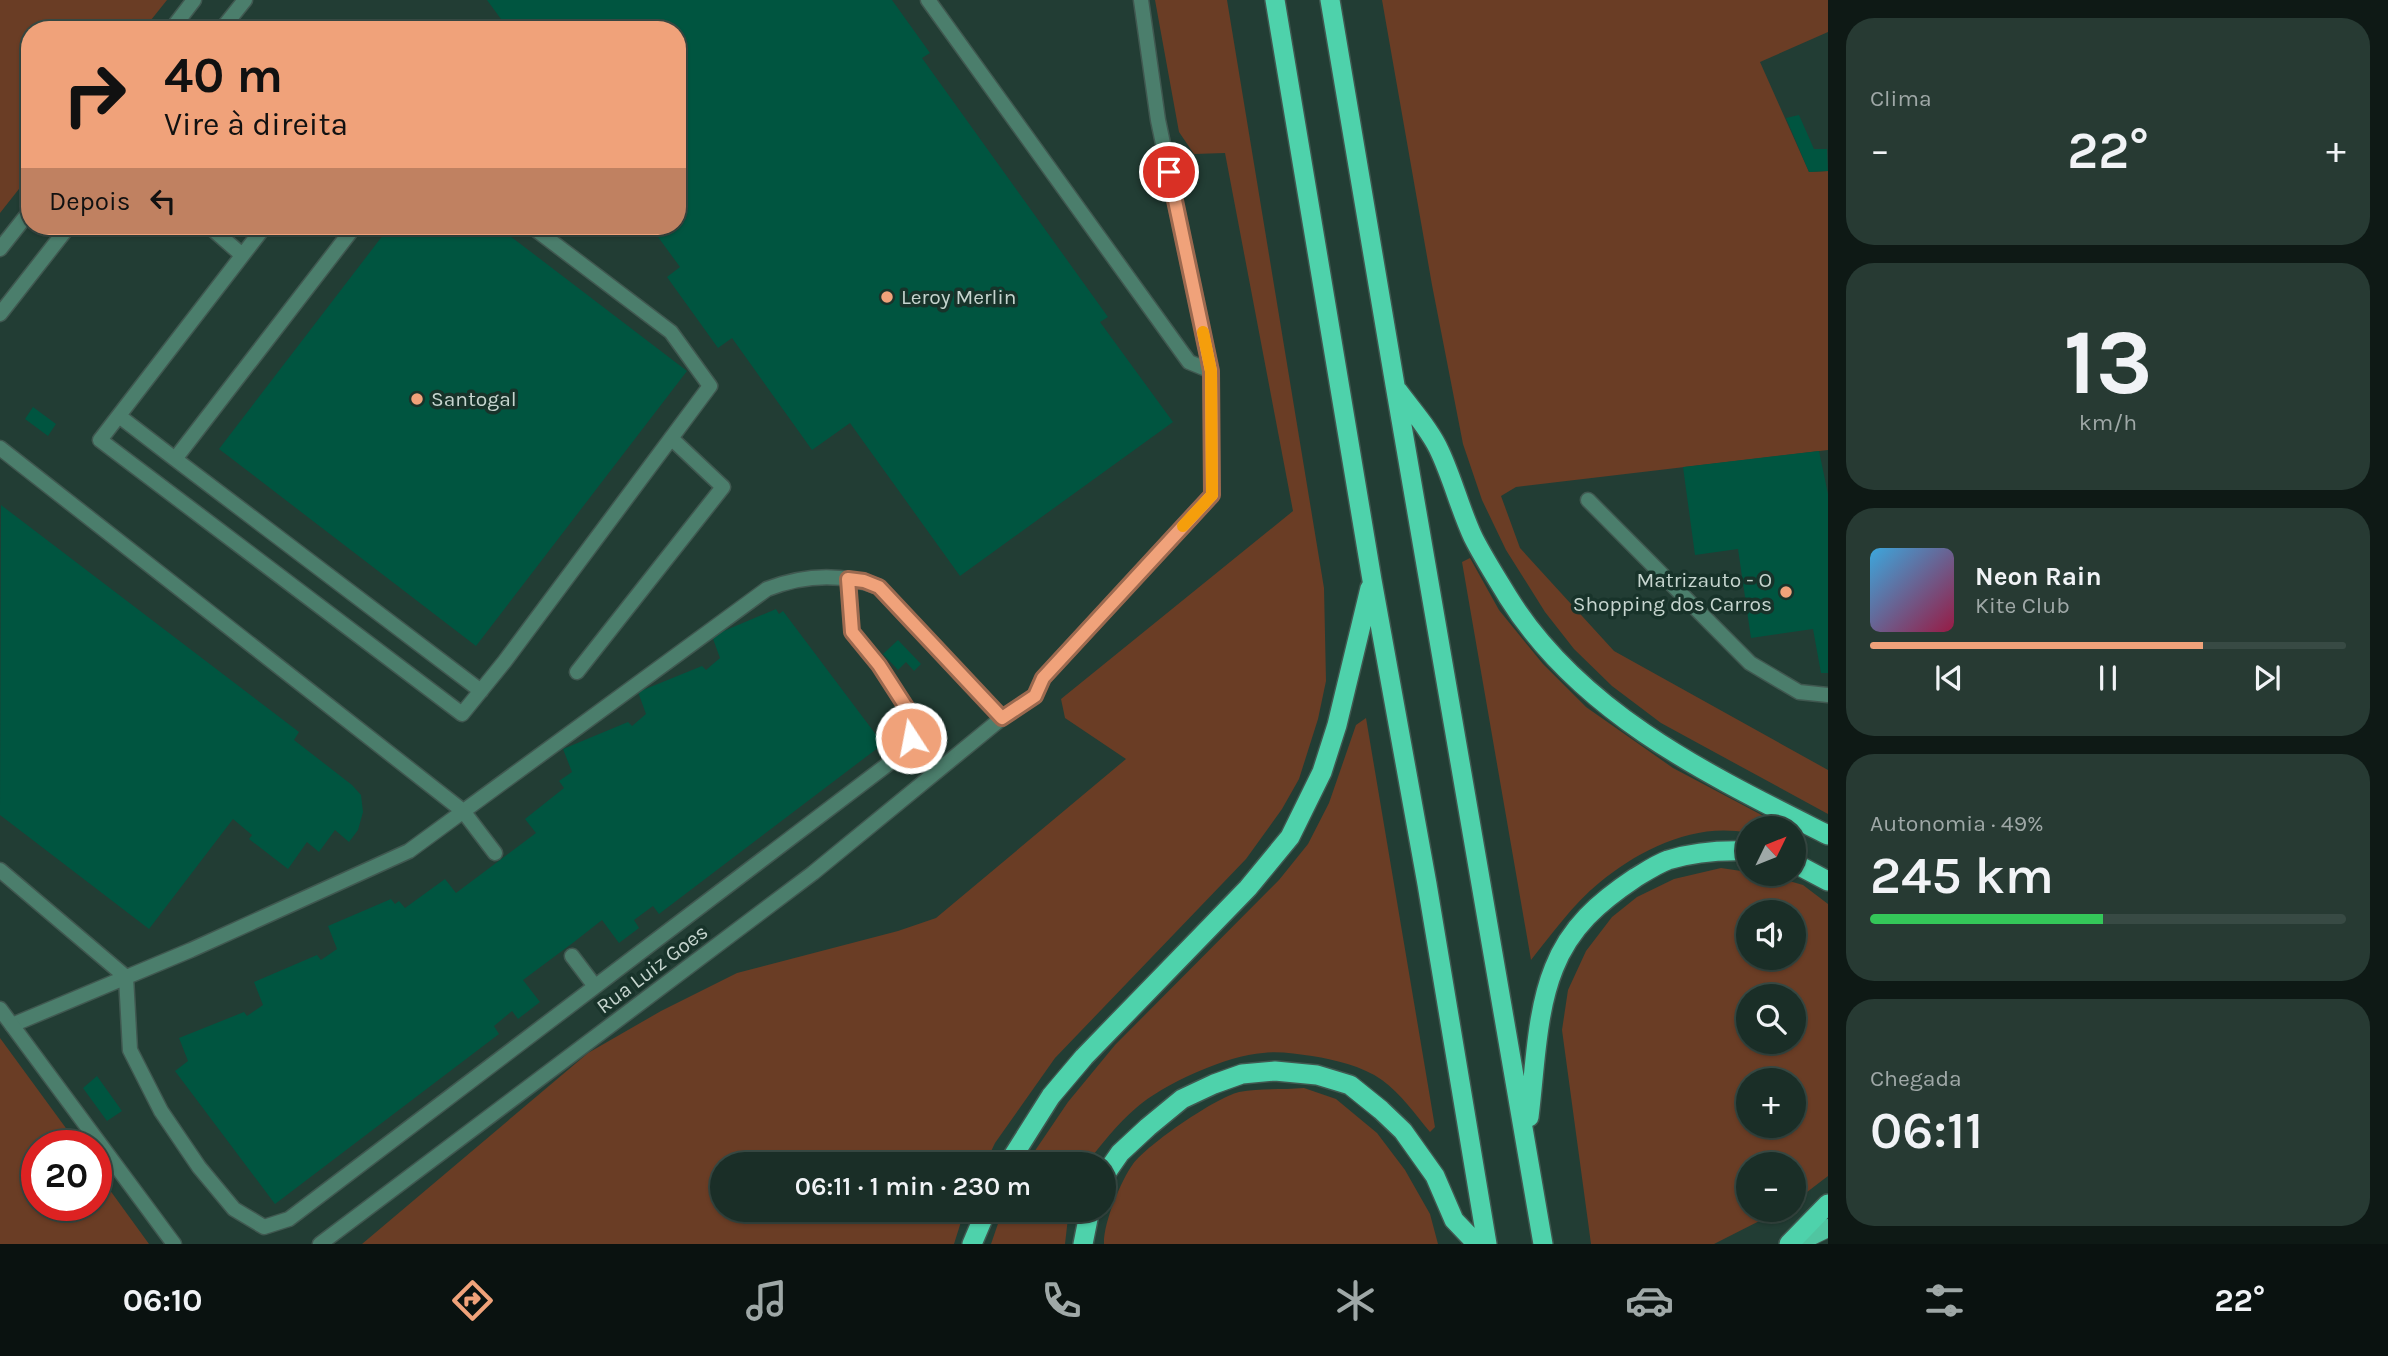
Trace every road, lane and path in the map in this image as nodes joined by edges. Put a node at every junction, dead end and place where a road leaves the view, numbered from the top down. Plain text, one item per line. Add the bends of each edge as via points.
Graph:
1 (194, 0) edge
2 (245, 0) edge
3 (928, 0) edge
4 (1141, 0) edge
5 (1275, 0) edge
6 (1330, 0) edge
7 (178, 21) edge
8 (229, 21) edge
9 (21, 222) edge
10 (62, 235) edge
11 (219, 235) edge
12 (258, 235) edge
13 (348, 235) edge
14 (543, 235) edge
15 (0, 249) edge
16 (242, 255) junction
17 (0, 314) edge
18 (1211, 371) junction
19 (1395, 385) junction
20 (119, 415) junction
21 (671, 438) junction
22 (0, 448) edge
23 (175, 459) junction
24 (1588, 500) dead end
25 (848, 579) junction
26 (1372, 580) junction
27 (577, 672) dead end
28 (481, 691) junction
29 (1828, 695) edge
30 (1002, 718) junction
31 (463, 811) junction
32 (1828, 835) edge
33 (1736, 851) edge
34 (495, 853) dead end
35 (1806, 869) edge
36 (0, 870) edge
37 (1828, 881) edge
38 (572, 956) dead end
39 (126, 977) junction
40 (594, 985) junction
41 (0, 1009) edge
42 (12, 1025) junction
43 (1527, 1139) junction
44 (1016, 1152) edge
45 (1116, 1159) edge
46 (1828, 1204) edge
47 (981, 1222) edge
48 (1087, 1222) edge
49 (1828, 1228) edge
50 (174, 1244) edge
51 (320, 1244) edge
52 (972, 1244) edge
53 (1083, 1244) edge
54 (1477, 1244) edge
55 (1487, 1244) edge
56 (1543, 1244) edge
57 (1789, 1244) edge
58 (1795, 1244) edge

1 - 7 street
2 - 8 street
3 - 18 street via 1189,362
4 - 18 street, Rua Luiz Goes via 1158,120
5 - 26 highway
6 - 19 highway
9 - 15 street
10 - 17 street
11 - 16 street
12 - 16 street
13 - 23 street
14 - 21 street via 671,332 710,386
16 - 20 street
18 - 30 street, Rua Luiz Goes via 1212,495 1043,678 1035,696
19 - 32 highway via 1440,450 1474,538 1509,599 1548,651 1586,689 1663,747
19 - 43 highway
20 - 23 street
20 - 28 street via 100,440 461,714
21 - 27 street via 723,487
21 - 28 street
22 - 31 street
23 - 28 street
24 - 29 street via 1750,663 1799,692
25 - 30 street via 879,587
25 - 31 street via 791,580 767,589
25 - 40 street via 852,632 908,710 911,738 900,755
26 - 44 highway via 1337,725 1322,772 1290,837 1248,888 1084,1057 1051,1096
26 - 55 highway
30 - 51 street, Rua Luiz Goes via 813,873
31 - 34 street
31 - 39 street via 409,851
33 - 43 highway via 1666,860 1618,890 1586,915 1573,932 1553,970 1543,1008
35 - 37 highway
36 - 39 street
38 - 40 street
39 - 40 street via 130,1050 161,1111 234,1209 264,1227 289,1219
39 - 42 street
41 - 42 street
42 - 50 street
43 - 56 highway
45 - 54 highway via 1182,1099 1214,1084 1242,1074 1275,1071 1317,1075 1350,1085 1403,1131 1435,1176 1454,1220
46 - 57 highway
47 - 52 highway
48 - 53 highway
49 - 58 main road

